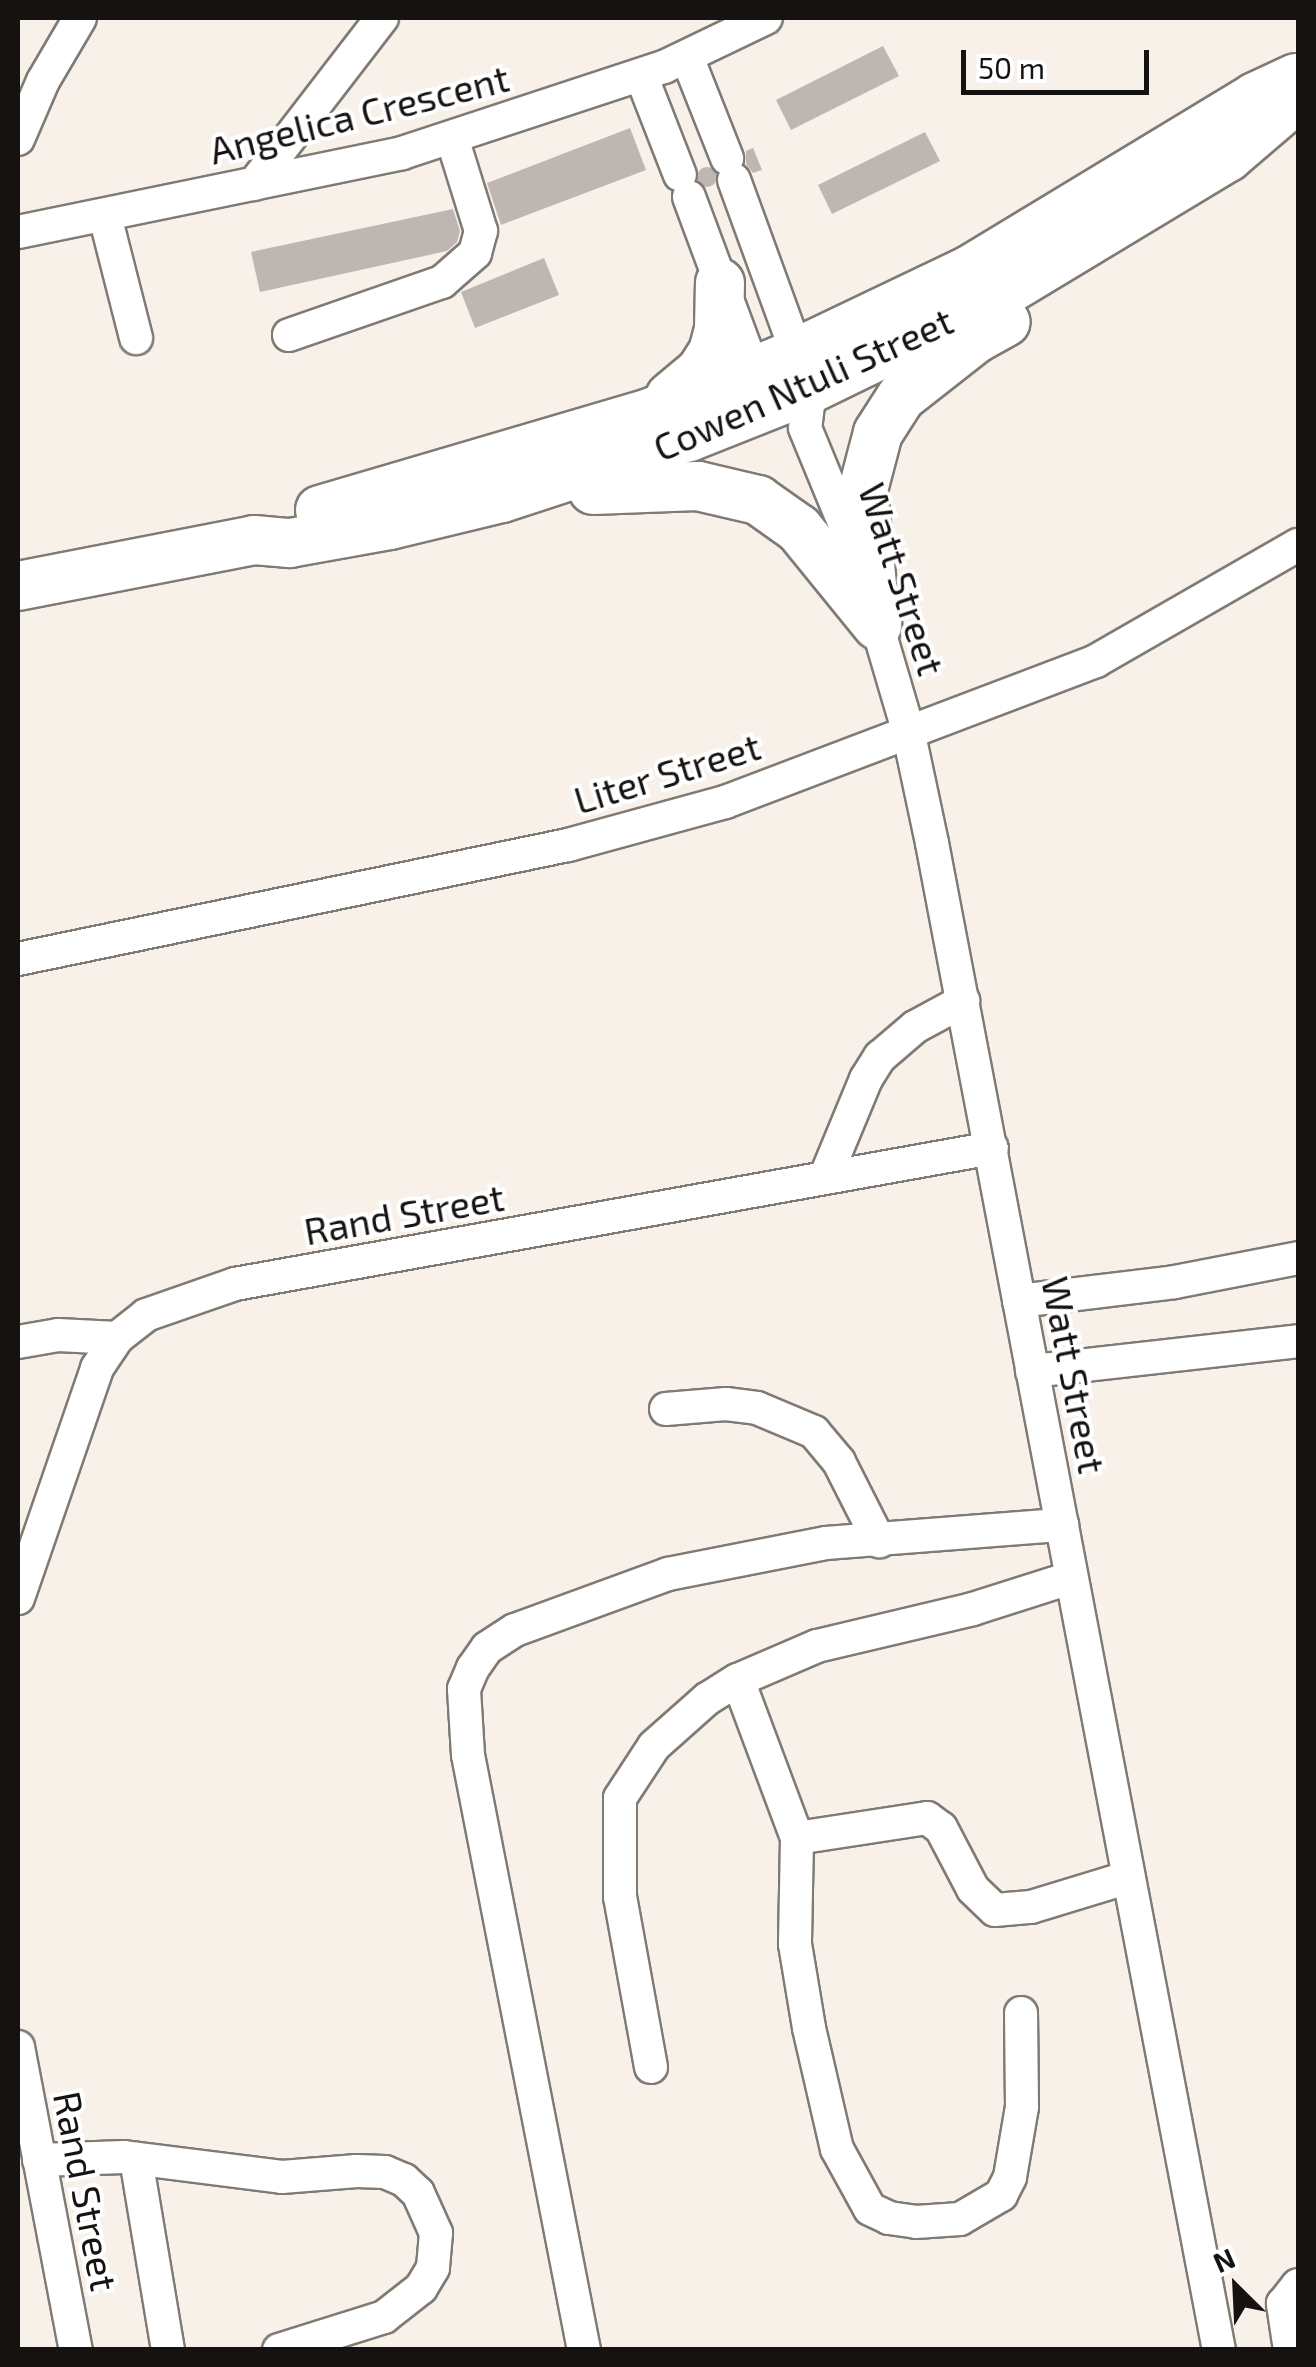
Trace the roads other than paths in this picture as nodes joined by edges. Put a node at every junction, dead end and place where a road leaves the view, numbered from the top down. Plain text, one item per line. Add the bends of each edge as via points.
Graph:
1 (80, 18) edge
2 (382, 18) edge
3 (766, 18) edge
4 (687, 57) junction
5 (641, 75) junction
6 (1298, 76) edge
7 (1298, 97) edge
8 (452, 138) junction
9 (18, 139) edge
10 (1228, 157) junction
11 (254, 184) junction
12 (105, 216) junction
13 (18, 232) edge
14 (720, 283) junction
15 (288, 335) dead end
16 (136, 338) dead end
17 (786, 389) junction
18 (647, 414) junction
19 (502, 498) junction
20 (254, 540) junction
21 (1298, 545) edge
22 (18, 586) edge
23 (876, 621) junction
24 (908, 730) junction
25 (18, 959) edge
26 (963, 1001) junction
27 (992, 1148) junction
28 (825, 1178) junction
29 (1298, 1258) edge
30 (1019, 1302) junction
31 (117, 1338) junction
32 (18, 1342) edge
33 (1298, 1342) edge
34 (1032, 1371) junction
35 (666, 1409) dead end
36 (1062, 1525) junction
37 (879, 1541) junction
38 (1070, 1578) junction
39 (18, 1598) edge
40 (738, 1680) junction
41 (797, 1838) junction
42 (1129, 1877) junction
43 (1021, 2013) dead end
44 (18, 2050) edge
45 (650, 2067) dead end
46 (136, 2158) junction
47 (39, 2160) junction
48 (1298, 2285) edge
49 (76, 2350) edge
50 (168, 2350) edge
51 (280, 2350) edge
52 (584, 2350) edge
53 (1219, 2350) edge
54 (1290, 2350) edge

1 - 9 street
2 - 11 street
3 - 4 street, Angelica Crescent
4 - 5 street, Angelica Crescent
4 - 17 street, Watt Street via 731,169
5 - 8 street, Angelica Crescent
5 - 14 street, Watt Street
6 - 17 highway, Cowen Ntuli Street via 968,270
7 - 10 highway, Cowen Ntuli Street
8 - 11 street, Angelica Crescent
8 - 15 street via 481,231 475,253 442,282
10 - 17 highway, Cowen Ntuli Street via 984,304
10 - 23 highway via 1136,239 975,340 901,397 878,433 863,490
11 - 12 street, Angelica Crescent
12 - 13 street, Angelica Crescent
12 - 16 street
14 - 17 street, Watt Street
14 - 18 highway via 712,352 700,372
17 - 18 highway, Cowen Ntuli Street
17 - 19 highway, Cowen Ntuli Street via 646,453
17 - 23 street, Watt Street via 852,542
18 - 20 highway, Cowen Ntuli Street via 318,510
19 - 20 highway, Cowen Ntuli Street via 290,544
19 - 23 highway via 642,485 758,500 800,529
20 - 22 highway, Cowen Ntuli Street
21 - 24 street, Liter Street via 1096,661
23 - 24 street, Watt Street
24 - 25 street, Liter Street via 640,828
24 - 26 street, Watt Street
26 - 27 street, Watt Street
26 - 28 street via 915,1027 880,1057
27 - 28 street, Rand Street
27 - 30 street, Watt Street
28 - 31 street, Rand Street via 235,1284 146,1315
29 - 30 street
30 - 34 street, Watt Street
31 - 32 street via 58,1335
31 - 39 street, Rand Street via 86,1396
33 - 34 street
34 - 36 street, Watt Street
35 - 37 street via 756,1408 814,1432 839,1462
36 - 37 street
36 - 38 street, Watt Street
37 - 52 street via 763,1555 600,1596 487,1648 464,1690 472,1775
38 - 40 street via 816,1646
38 - 42 street, Watt Street
40 - 41 street
40 - 45 street via 654,1746 620,1798 620,1897
41 - 42 street via 927,1818 942,1828 973,1890 995,1910 1031,1907
41 - 43 street via 796,1944 809,2028 838,2149 870,2209 916,2222 960,2219 1002,2195 1022,2107
42 - 53 street, Watt Street
44 - 47 street, Rand Street
46 - 47 street
46 - 50 street
46 - 51 street via 282,2177 385,2172 418,2193 438,2252 421,2288 384,2317
47 - 49 street, Rand Street
48 - 54 street via 1283,2304

